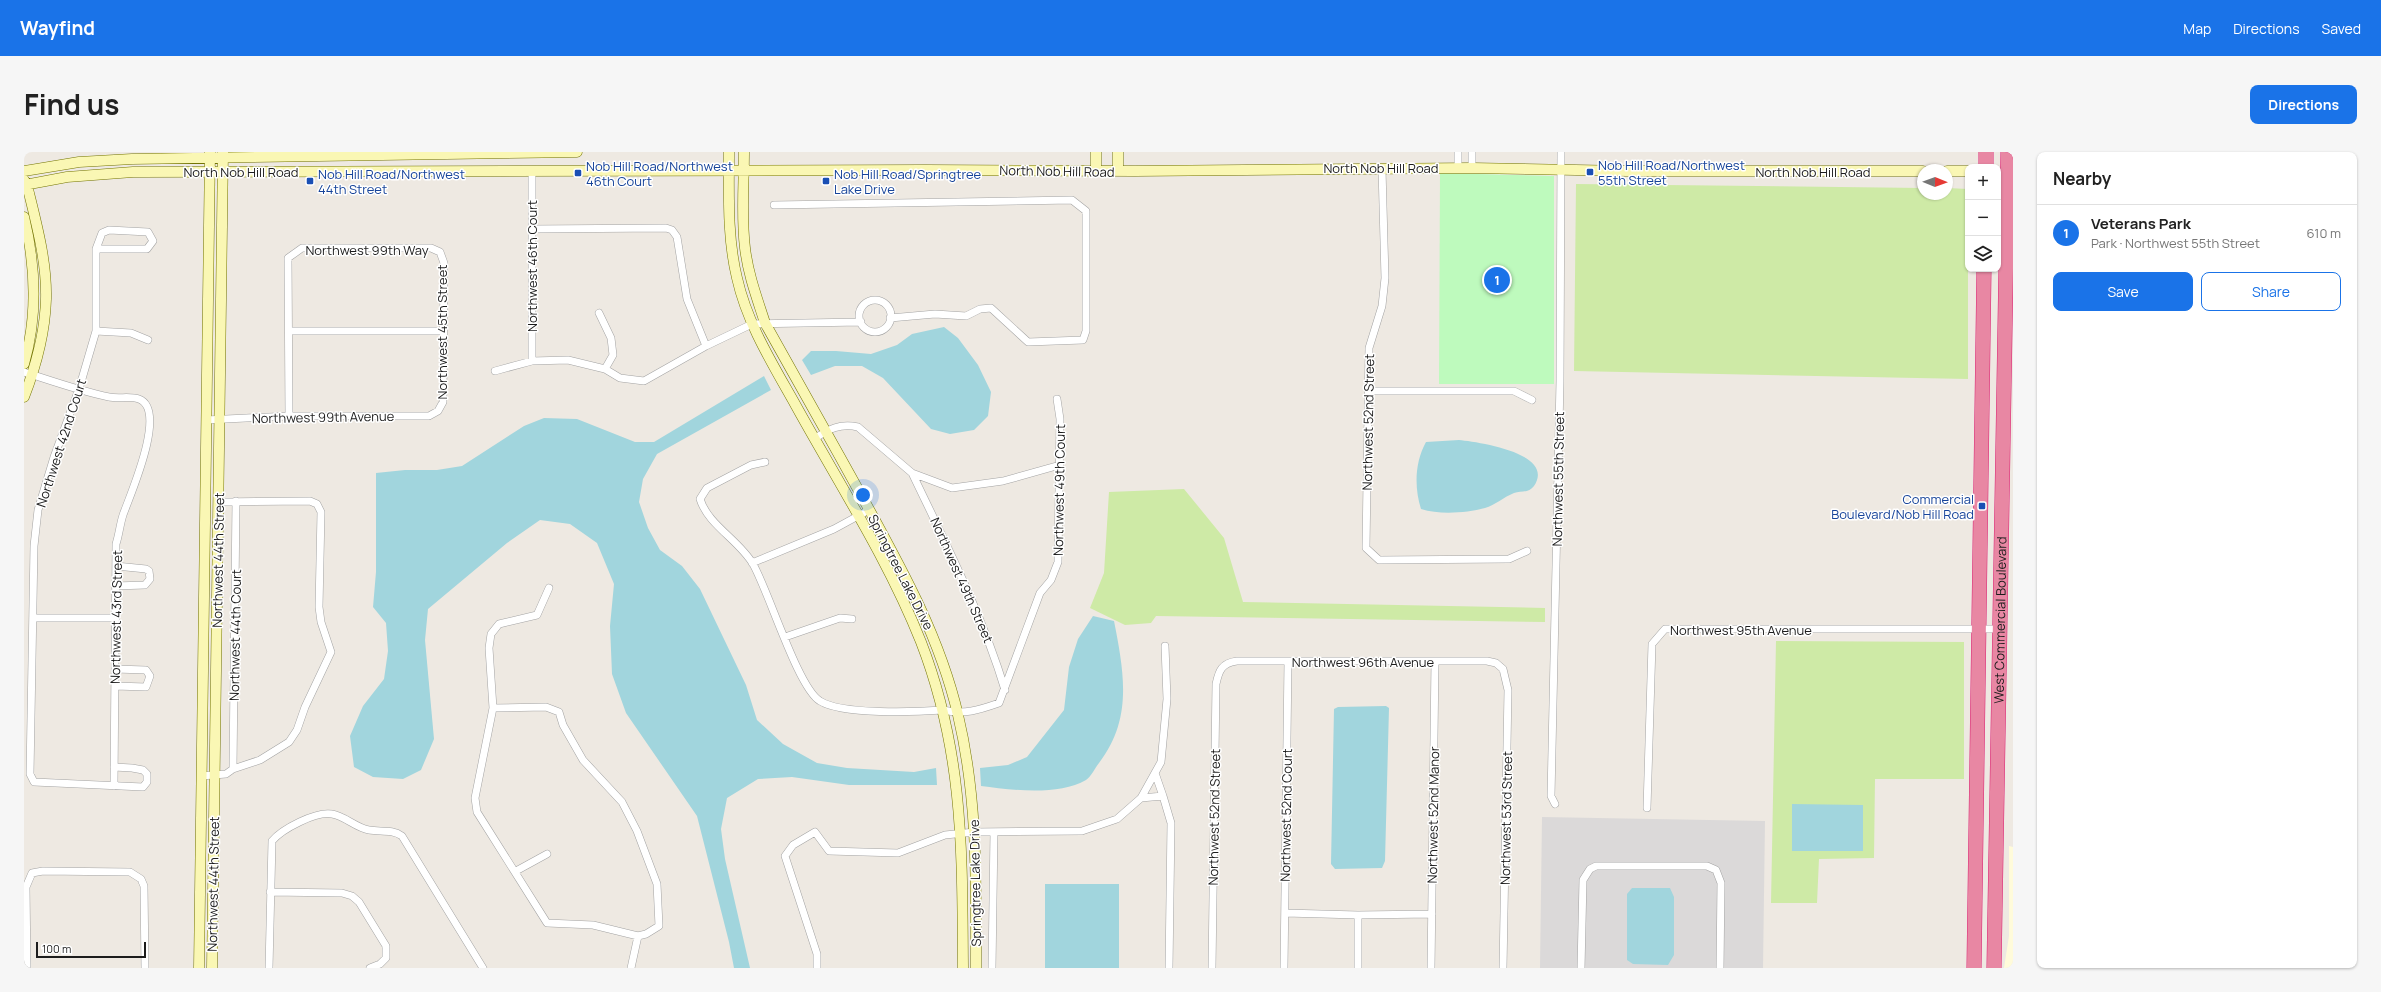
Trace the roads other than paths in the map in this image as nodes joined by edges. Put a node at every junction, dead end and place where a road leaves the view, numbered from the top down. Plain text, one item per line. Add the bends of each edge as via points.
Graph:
1 (577, 152) edge
2 (729, 152) edge
3 (744, 152) edge
4 (1096, 152) edge
5 (1118, 152) edge
6 (1458, 152) edge
7 (1472, 152) edge
8 (1561, 152) edge
9 (1986, 152) edge
10 (2008, 152) edge
11 (223, 155) edge
12 (210, 156) edge
13 (1986, 164) edge
14 (1458, 168) junction
15 (1472, 168) junction
16 (1561, 168) junction
17 (1382, 169) junction
18 (24, 170) edge
19 (729, 170) junction
20 (744, 171) junction
21 (1096, 171) junction
22 (1118, 171) junction
23 (1917, 171) edge
24 (1953, 171) edge
25 (1965, 171) edge
26 (210, 172) junction
27 (223, 172) junction
28 (532, 172) junction
29 (2006, 172) edge
30 (25, 183) edge
31 (774, 205) dead end
32 (24, 217) edge
33 (532, 229) junction
34 (96, 249) junction
35 (440, 252) joint
36 (1984, 272) edge
37 (599, 314) dead end
38 (890, 318) junction
39 (765, 322) junction
40 (860, 322) junction
41 (752, 324) junction
42 (289, 331) junction
43 (443, 331) junction
44 (96, 332) junction
45 (148, 340) dead end
46 (706, 346) junction
47 (532, 361) junction
48 (24, 364) edge
49 (605, 369) junction
50 (494, 371) dead end
51 (28, 374) edge
52 (79, 390) junction
53 (1369, 391) junction
54 (24, 397) edge
55 (1057, 399) dead end
56 (1532, 400) dead end
57 (438, 411) joint
58 (289, 416) junction
59 (206, 420) junction
60 (220, 420) junction
61 (826, 431) junction
62 (814, 439) junction
63 (765, 462) dead end
64 (1060, 465) junction
65 (912, 473) junction
66 (218, 502) junction
67 (236, 502) junction
68 (869, 510) junction
69 (857, 517) junction
70 (1527, 551) dead end
71 (752, 563) junction
72 (116, 566) junction
73 (115, 586) junction
74 (549, 588) dead end
75 (32, 618) junction
76 (116, 618) junction
77 (852, 619) dead end
78 (1979, 629) junction
79 (2000, 629) junction
80 (785, 637) junction
81 (1165, 646) dead end
82 (1436, 661) junction
83 (1288, 662) junction
84 (115, 668) junction
85 (1221, 668) joint
86 (1504, 669) joint
87 (115, 686) junction
88 (1005, 690) junction
89 (493, 708) junction
90 (27, 710) edge
91 (943, 710) junction
92 (958, 714) junction
93 (114, 767) junction
94 (233, 769) junction
95 (1155, 773) junction
96 (215, 775) junction
97 (201, 776) junction
98 (1977, 784) junction
99 (114, 786) junction
100 (1164, 796) junction
101 (1141, 798) junction
102 (1554, 804) dead end
103 (1647, 808) dead end
104 (975, 832) junction
105 (994, 832) junction
106 (962, 833) junction
107 (547, 854) dead end
108 (516, 871) junction
109 (1995, 872) junction
110 (270, 892) junction
111 (1285, 913) junction
112 (1432, 914) junction
113 (1358, 915) junction
114 (638, 936) junction
115 (27, 968) edge
116 (145, 968) edge
117 (199, 968) edge
118 (212, 968) edge
119 (269, 968) edge
120 (370, 968) edge
121 (483, 968) edge
122 (631, 968) edge
123 (817, 968) edge
124 (963, 968) edge
125 (976, 968) edge
126 (992, 968) edge
127 (1169, 968) edge
128 (1212, 968) edge
129 (1284, 968) edge
130 (1358, 968) edge
131 (1431, 968) edge
132 (1503, 968) edge
133 (1581, 968) edge
134 (1720, 968) edge
135 (1974, 968) edge
136 (1994, 968) edge

1 - 11 street, North Nob Hill Road
2 - 19 street, Springtree Lake Drive
3 - 20 street, Springtree Lake Drive
4 - 21 street
5 - 22 street
6 - 14 street
7 - 15 street
8 - 16 street, Northwest 55th Street
9 - 13 highway
10 - 29 highway, West Commercial Boulevard
11 - 12 street, North Nob Hill Road
11 - 27 street, Northwest 44th Street
12 - 18 street, North Nob Hill Road via 79,162
12 - 26 street, Northwest 44th Street
14 - 15 street, North Nob Hill Road
14 - 17 street, North Nob Hill Road
15 - 16 street, North Nob Hill Road
16 - 23 street, North Nob Hill Road via 1626,171
16 - 102 street, Northwest 55th Street via 1560,381 1550,796
17 - 22 street, North Nob Hill Road
17 - 53 street, Northwest 52nd Street via 1385,278 1382,306 1369,348
19 - 20 street, North Nob Hill Road
19 - 28 street, North Nob Hill Road
19 - 41 street, Springtree Lake Drive via 732,256
20 - 21 street, North Nob Hill Road
20 - 39 street, Springtree Lake Drive via 745,249 752,283
21 - 22 street, North Nob Hill Road
24 - 25 street
26 - 27 street, North Nob Hill Road
26 - 30 street, North Nob Hill Road via 133,172
26 - 59 street, Northwest 44th Street
27 - 28 street, North Nob Hill Road
27 - 60 street, Northwest 44th Street
28 - 33 street, Northwest 46th Court
29 - 79 highway, West Commercial Boulevard
30 - 51 street via 40,239 46,299 42,337
31 - 38 street via 1072,200 1086,211 1086,331 1083,340 1028,342 991,308 980,309 966,316 935,314
32 - 48 street via 33,260 34,298 31,340
33 - 46 street via 672,230 677,237 687,299
33 - 47 street, Northwest 46th Court
34 - 34 street via 148,249 153,241 148,232 109,230 98,238
34 - 44 street, Northwest 42nd Court
35 - 42 street, Northwest 99th Way via 431,248 302,248 294,252 288,258
35 - 43 street, Northwest 45th Street via 444,263
36 - 78 highway, West Commercial Boulevard
37 - 49 street via 611,338 613,355
38 - 40 street via 884,328 875,331 865,328
38 - 40 street via 886,305 873,300 868,301 860,309
39 - 40 street
39 - 41 street
39 - 61 street, Springtree Lake Drive
41 - 46 street
41 - 62 street, Springtree Lake Drive
42 - 43 street
42 - 58 street
43 - 57 street, Northwest 45th Street via 443,402
44 - 45 street via 131,333
44 - 52 street, Northwest 42nd Court
46 - 49 street via 644,381 620,378
47 - 49 street via 568,360
47 - 50 street
51 - 52 street
51 - 54 street
52 - 72 street, Northwest 43rd Street via 110,397 139,399 147,405 150,414 148,438 116,544
52 - 75 street, Northwest 42nd Court via 38,510
53 - 56 street via 1514,391
53 - 70 street, Northwest 52nd Street via 1366,548 1371,555 1379,560 1509,559
55 - 64 street, Northwest 49th Court via 1060,419
57 - 58 street, Northwest 99th Avenue via 429,416
58 - 60 street, Northwest 99th Avenue
59 - 60 street, Northwest 99th Avenue
59 - 97 street, Northwest 44th Street
60 - 66 street, Northwest 44th Street
61 - 62 street
61 - 65 street via 847,424 858,427
61 - 68 street, Springtree Lake Drive
62 - 69 street, Springtree Lake Drive
63 - 71 street via 751,465 707,488 700,499 704,509 737,542
64 - 65 street via 1003,481 952,488
64 - 88 street, Northwest 49th Court via 1058,562 1051,580 1040,593
65 - 88 street, Northwest 49th Street via 992,647
66 - 67 street
66 - 96 street, Northwest 44th Street
67 - 94 street, Northwest 44th Court
67 - 94 street via 310,501 317,504 320,512 320,614 332,652 305,707 297,730 289,742 260,760
68 - 69 street
68 - 92 street, Springtree Lake Drive via 920,606 942,662
69 - 71 street
69 - 91 street, Springtree Lake Drive via 910,617 929,663
71 - 80 street
72 - 73 street, Northwest 43rd Street
72 - 73 street via 146,569 149,571 150,579 145,585
73 - 76 street, Northwest 43rd Street
74 - 89 street via 537,615 499,624 491,634 489,648
75 - 76 street
75 - 90 street, Northwest 42nd Court
76 - 84 street, Northwest 43rd Street
77 - 80 street via 840,618
78 - 79 street, Northwest 95th Avenue
78 - 98 highway, West Commercial Boulevard
78 - 103 street, Northwest 95th Avenue via 1665,629 1652,644
79 - 109 highway, West Commercial Boulevard
80 - 91 street via 802,679 819,701 843,709
81 - 95 street via 1165,735 1161,762
82 - 83 street, Northwest 96th Avenue
82 - 86 street, Northwest 96th Avenue via 1487,661 1496,663
82 - 112 street, Northwest 52nd Manor
83 - 85 street, Northwest 96th Avenue via 1237,661 1229,662
83 - 111 street, Northwest 52nd Court
84 - 87 street, Northwest 43rd Street
84 - 87 street via 146,670 150,676 146,687
85 - 128 street, Northwest 52nd Street via 1216,684
86 - 132 street, Northwest 53rd Street via 1508,690
87 - 93 street, Northwest 43rd Street
88 - 92 street, Northwest 49th Court via 999,703
89 - 108 street via 475,798 478,812
89 - 114 street via 546,707 559,712 563,725 583,760 622,802 637,831 657,884 660,926
90 - 99 street, Northwest 42nd Court via 30,774 34,782
91 - 92 street, Northwest 49th Court
91 - 106 street, Springtree Lake Drive via 954,768
92 - 104 street, Springtree Lake Drive via 968,763
93 - 99 street, Northwest 43rd Street
93 - 99 street via 143,770 147,774 143,787
94 - 96 street via 226,774
95 - 100 street
95 - 101 street
96 - 97 street
96 - 118 street, Northwest 44th Street
97 - 117 street, Northwest 44th Street
98 - 109 highway via 1989,799 1989,862
98 - 135 highway, West Commercial Boulevard
100 - 101 street
100 - 127 street via 1171,823
101 - 105 street via 1117,819 1082,831
104 - 105 street
104 - 106 street
104 - 125 street, Springtree Lake Drive
105 - 126 street
106 - 123 street via 945,835 898,852 829,851 815,832 793,845 785,856 816,954
106 - 124 street, Springtree Lake Drive
107 - 108 street
108 - 114 street via 547,923 593,926
109 - 136 highway, West Commercial Boulevard
110 - 119 street
110 - 120 street via 342,893 352,896 359,902 386,946 386,958
110 - 121 street via 272,841 279,832 321,814 333,814 368,830 396,831 402,836
111 - 113 street
111 - 129 street, Northwest 52nd Court
112 - 113 street
112 - 131 street, Northwest 52nd Manor
113 - 130 street
114 - 122 street
115 - 116 street via 26,887 32,873 43,871 130,872 141,879 144,886
133 - 134 street via 1584,880 1590,869 1596,866 1707,866 1716,870 1721,883

